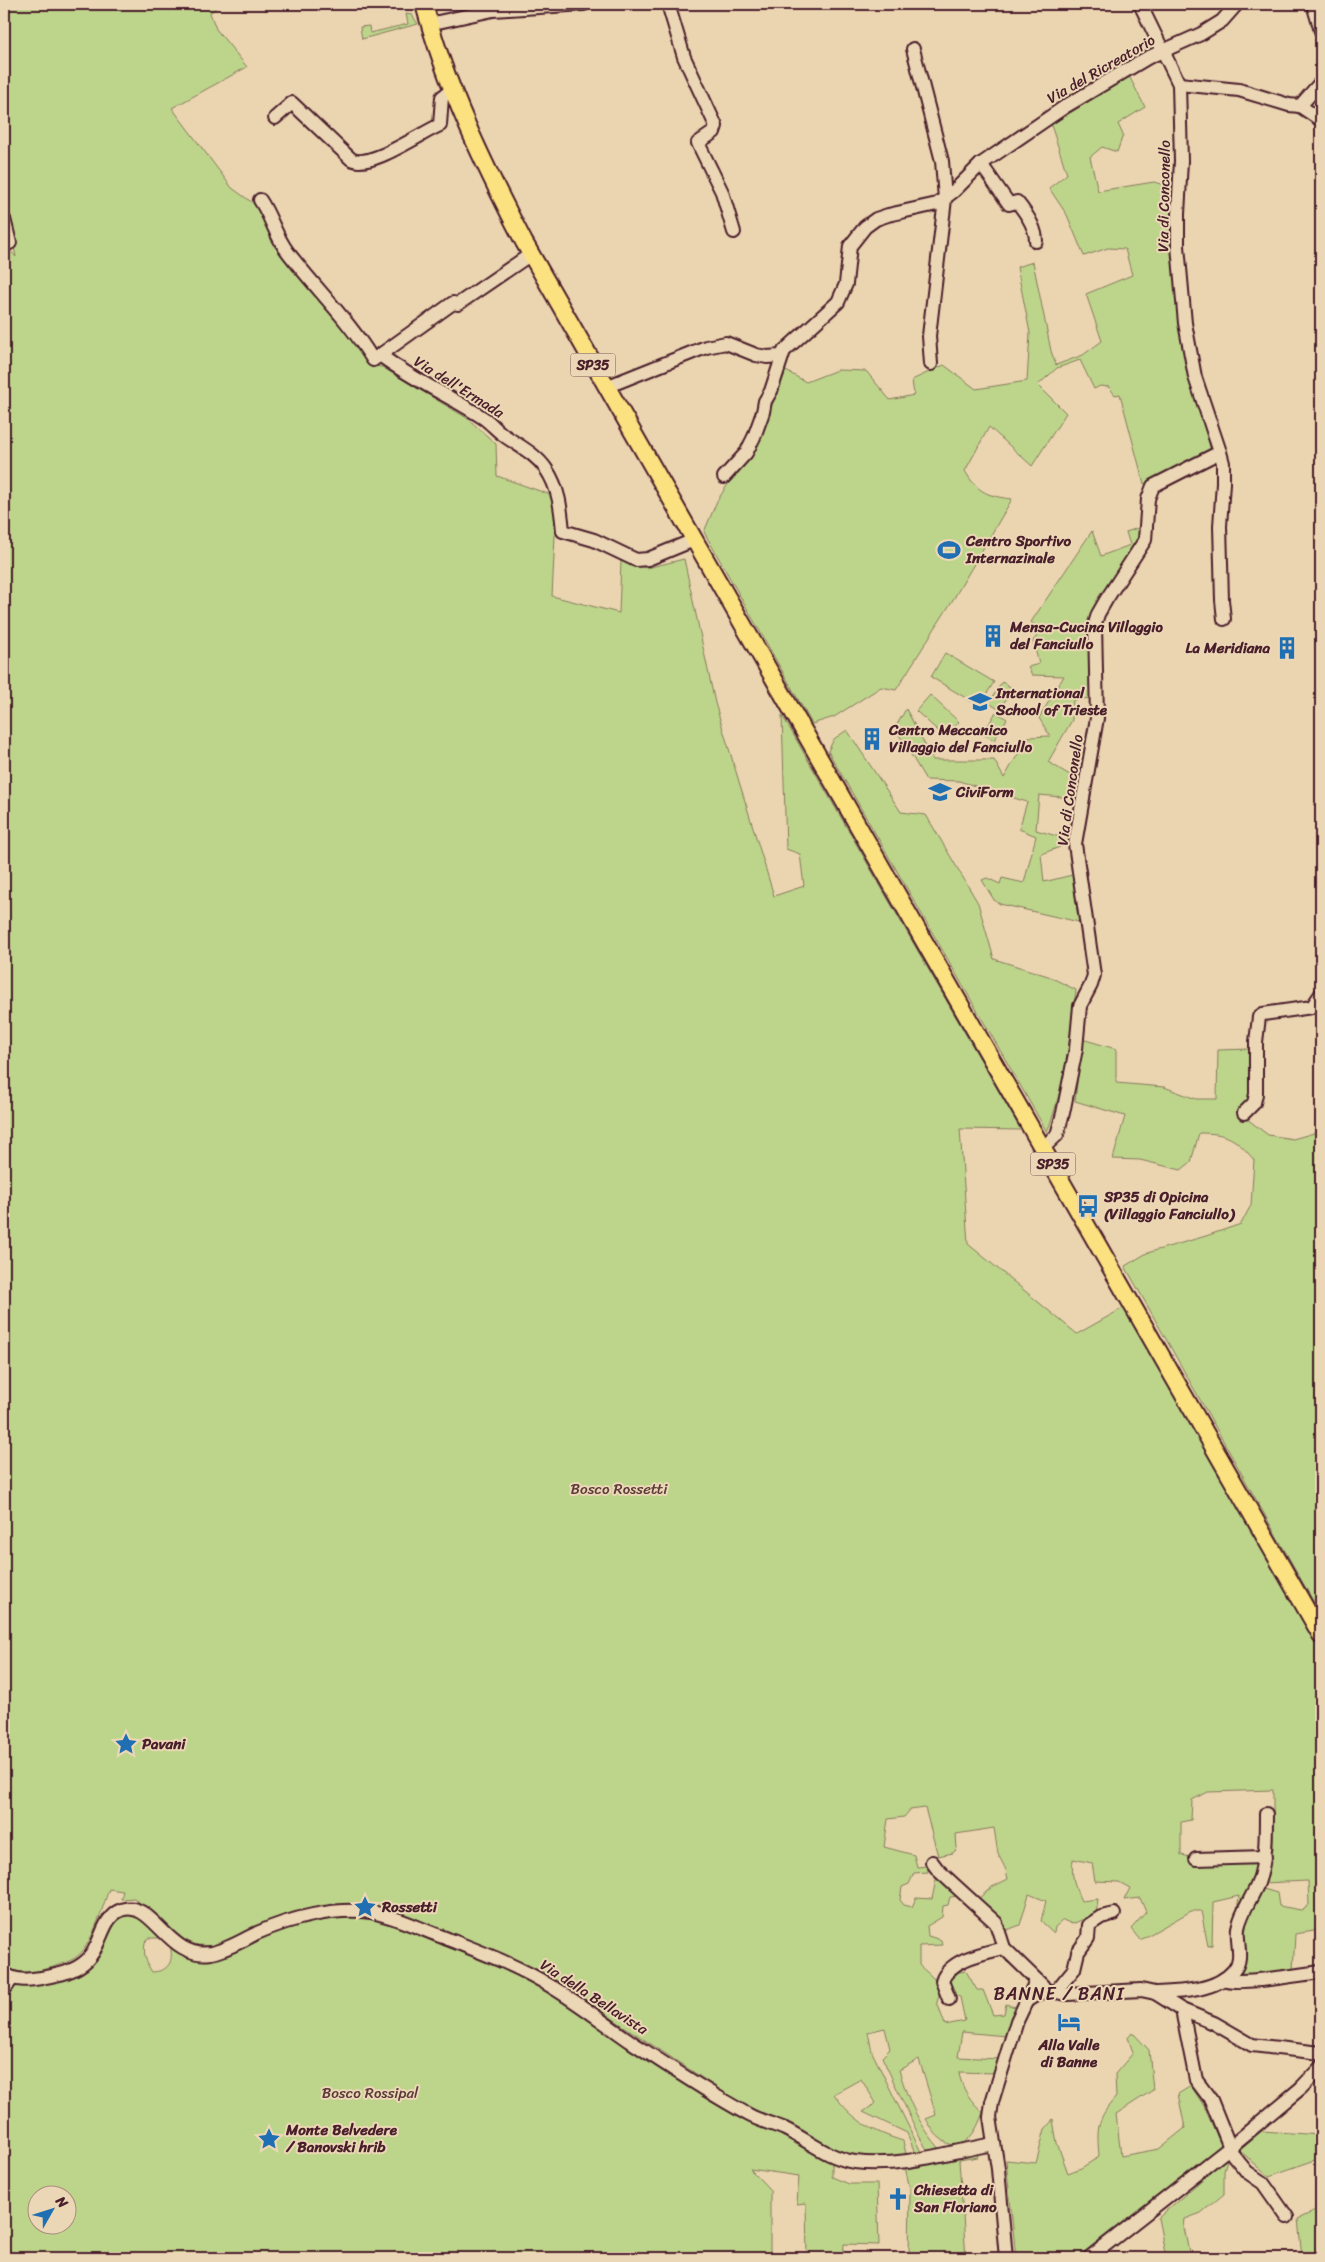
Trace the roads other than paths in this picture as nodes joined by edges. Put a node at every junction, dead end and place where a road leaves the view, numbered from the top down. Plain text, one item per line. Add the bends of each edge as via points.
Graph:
1 (424, 4) edge
2 (584, 4) edge
3 (668, 4) edge
4 (1140, 4) edge
5 (1238, 4) edge
6 (1313, 4) edge
7 (520, 5) edge
8 (429, 24) junction
9 (1321, 31) edge
10 (913, 49) dead end
11 (1164, 50) junction
12 (1321, 82) edge
13 (1179, 84) junction
14 (453, 89) junction
15 (1300, 106) junction
16 (275, 118) dead end
17 (1321, 120) edge
18 (980, 164) junction
19 (945, 199) junction
20 (260, 200) dead end
21 (4, 219) edge
22 (734, 232) dead end
23 (1036, 241) dead end
24 (10, 243) dead end
25 (531, 254) junction
26 (380, 355) junction
27 (782, 356) junction
28 (931, 364) dead end
29 (606, 387) junction
30 (1220, 452) junction
31 (724, 477) dead end
32 (694, 540) junction
33 (1224, 619) dead end
34 (1321, 994) edge
35 (1244, 1113) dead end
36 (1043, 1148) junction
37 (1321, 1636) edge
38 (1266, 1814) dead end
39 (1265, 1857) junction
40 (1196, 1859) dead end
41 (932, 1862) dead end
42 (1114, 1914) dead end
43 (1004, 1948) junction
44 (1321, 1972) edge
45 (8, 1976) edge
46 (1224, 1979) junction
47 (1036, 1981) junction
48 (4, 1990) edge
49 (1053, 1991) junction
50 (1155, 1993) junction
51 (949, 1999) dead end
52 (1028, 2000) junction
53 (1182, 2010) junction
54 (1321, 2053) edge
55 (1321, 2067) edge
56 (993, 2144) junction
57 (1230, 2148) junction
58 (1287, 2217) dead end
59 (1006, 2258) edge
60 (1089, 2258) edge

1 - 8 main road, SP35
2 - 7 street
3 - 22 street via 684,57 716,126 714,132 698,143 722,192
4 - 11 street, Via di Conconello
5 - 11 street, Via del Ricreatorio via 1222,21
6 - 9 street
7 - 8 street
8 - 14 main road, SP35
10 - 19 street via 942,161
11 - 13 street, Via di Conconello
11 - 18 street, Via del Ricreatorio via 1066,106
12 - 15 street
13 - 15 street via 1239,90 1289,106
13 - 30 street, Via di Conconello via 1178,246 1185,323 1195,377
14 - 16 street via 442,98 440,125 399,148 361,162 350,159 292,103
14 - 25 main road, SP35 via 498,192
15 - 17 street
18 - 19 street, Via del Ricreatorio
18 - 23 street via 1009,204 1017,202 1021,207 1036,232
19 - 27 street, Via del Ricreatorio via 937,204 876,219 865,227 850,246 846,284 838,302
19 - 28 street via 929,336
20 - 26 street, Via dell'Ermada via 268,212 276,237 286,250 334,306 373,360
21 - 24 street
25 - 26 street, Via dell'Ermada via 458,304 453,303
25 - 29 main road, SP35
26 - 32 street, Via dell'Ermada via 406,375 483,418 536,458 555,486 561,505 563,531 594,540 636,560 648,560
27 - 29 street via 767,357 726,344 706,347
27 - 31 street, Via del Ricreatorio via 754,437 746,453
29 - 32 main road, SP35
30 - 33 street, Via di Conconello via 1224,482 1220,526
30 - 36 street, Via di Conconello via 1152,486 1145,540 1098,614 1095,631 1097,718 1075,844 1094,975 1080,1006 1076,1049 1057,1135
32 - 36 main road, SP35
34 - 35 street via 1312,1008 1259,1017 1256,1094 1254,1103
36 - 37 main road, SP35
38 - 39 street
39 - 40 street
39 - 46 street via 1238,1925 1236,1969
41 - 43 street via 996,1923
42 - 49 street via 1101,1917 1089,1926 1088,1938 1078,1952 1074,1969
43 - 47 street
43 - 51 street via 972,1958 944,1976 942,1981
44 - 46 street via 1245,1981
45 - 48 street
45 - 56 street, Via della Bellavista via 28,1980 78,1967 91,1955 114,1914 124,1909 142,1911 176,1944 201,1953 217,1951 294,1920 343,1912 375,1913 463,1945 536,1978 707,2090 750,2116 790,2132 823,2152 857,2162 900,2162
46 - 50 street via 1210,1986 1175,1993
47 - 49 street
47 - 52 street
49 - 50 street via 1068,1994 1127,1990
49 - 52 street via 1039,1993
50 - 53 street
52 - 56 street via 992,2102
53 - 54 street via 1214,2023 1252,2045
53 - 57 street via 1196,2080 1211,2100
55 - 57 street
56 - 59 street
57 - 58 street via 1247,2172 1263,2182
57 - 60 street

